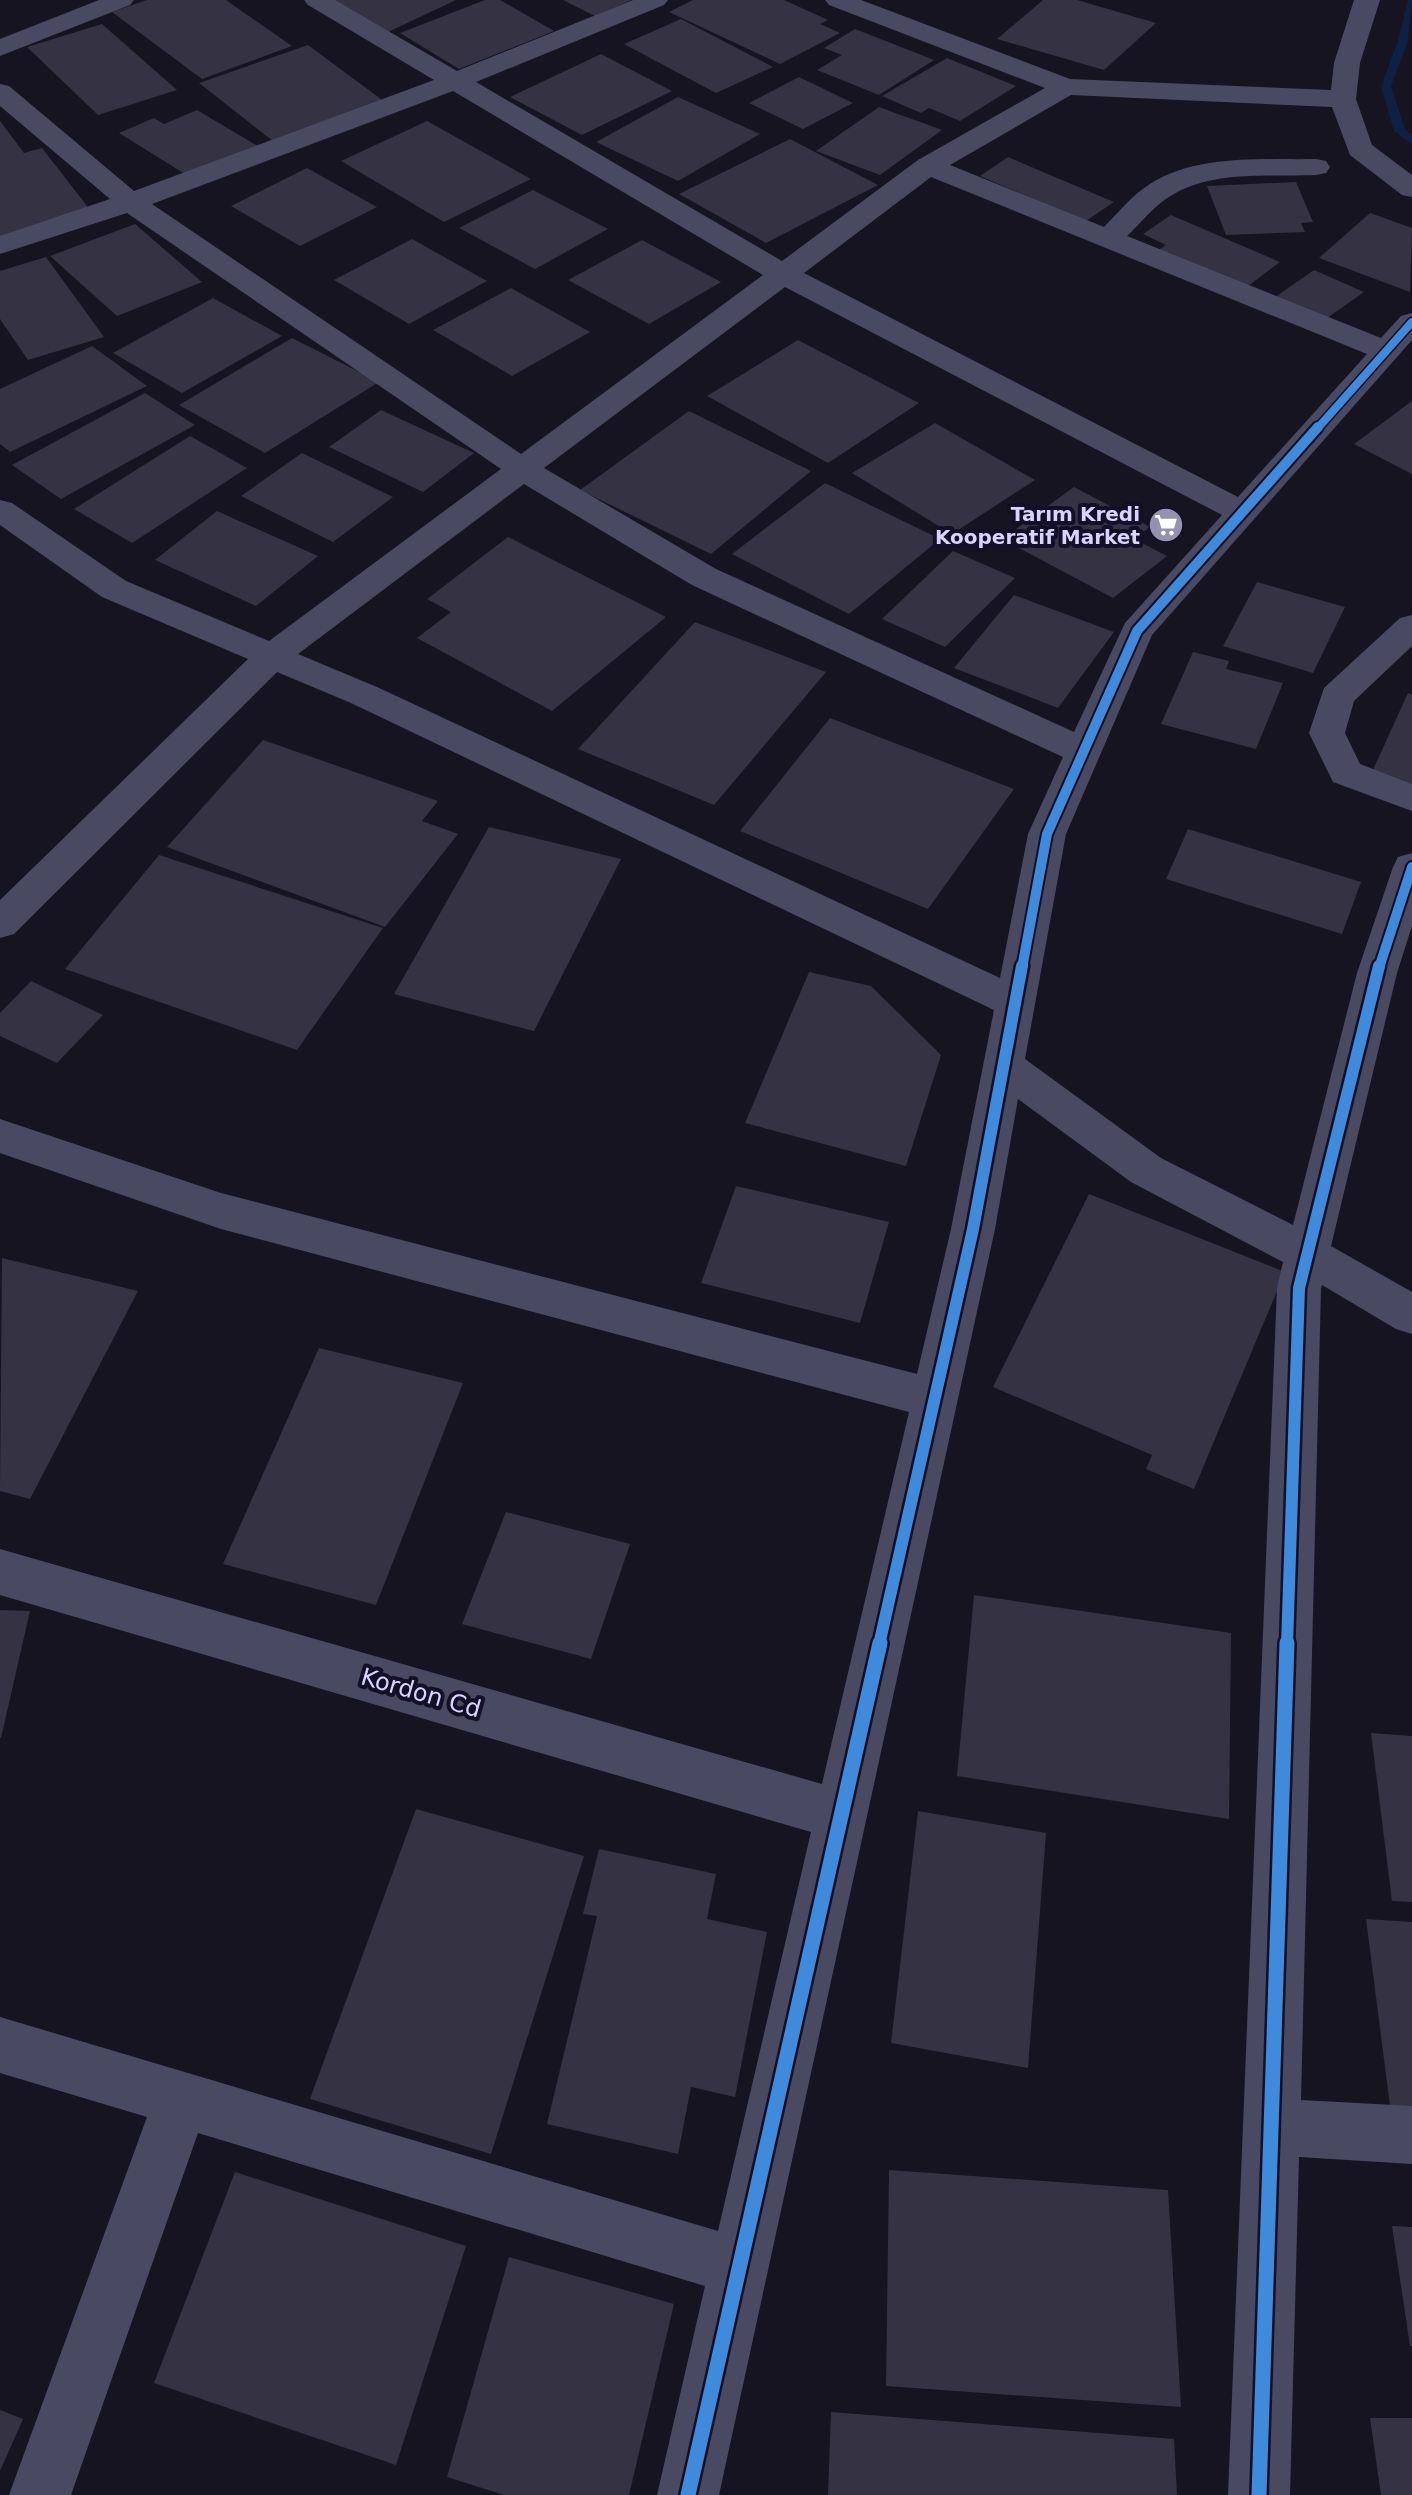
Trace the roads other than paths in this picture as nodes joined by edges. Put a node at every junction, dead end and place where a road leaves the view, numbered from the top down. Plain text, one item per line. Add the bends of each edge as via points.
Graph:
1 (121, 0) edge
2 (317, 0) edge
3 (655, 0) edge
4 (838, 0) edge
5 (1367, 0) edge
6 (0, 48) edge
7 (455, 81) junction
8 (1066, 87) junction
9 (0, 92) edge
10 (1343, 99) junction
11 (928, 166) junction
12 (1316, 167) dead end
13 (1412, 189) edge
14 (130, 202) junction
15 (1108, 239) junction
16 (0, 245) edge
17 (783, 274) junction
18 (1399, 337) edge
19 (522, 469) junction
20 (0, 510) edge
21 (1244, 513) junction
22 (1408, 636) edge
23 (272, 656) junction
24 (1083, 751) junction
25 (1412, 798) edge
26 (1412, 867) edge
27 (0, 924) edge
28 (1015, 1002) junction
29 (1003, 1065) junction
30 (0, 1136) edge
31 (1308, 1254) junction
32 (1412, 1315) edge
33 (935, 1399) junction
34 (0, 1572) edge
35 (841, 1815) junction
36 (0, 2045) edge
37 (182, 2099) junction
38 (1272, 2127) junction
39 (1412, 2135) edge
40 (739, 2267) junction
41 (40, 2495) edge
42 (688, 2495) edge
43 (1259, 2495) edge

1 - 6 street
2 - 7 street
3 - 7 street
4 - 8 street
5 - 10 street via 1350,51
7 - 14 street
7 - 17 street
8 - 10 street
8 - 11 street
9 - 14 street
10 - 13 street via 1360,149
11 - 15 street
11 - 17 street
12 - 15 street via 1186,178 1163,188
14 - 16 street
14 - 19 street
15 - 18 street
17 - 19 street
17 - 21 street
18 - 21 street
19 - 23 street
19 - 24 street via 704,577
20 - 23 street via 114,589
21 - 24 street via 1137,631
22 - 25 street via 1337,696 1327,733 1346,773
23 - 27 street
23 - 28 street
24 - 28 street via 1047,834
26 - 31 street via 1377,973
28 - 29 street
29 - 31 street via 1146,1170
29 - 33 street
30 - 33 street via 221,1211
31 - 32 street
31 - 38 street via 1299,1288
33 - 35 street
34 - 35 street, Kordon Cd
35 - 40 street
36 - 37 street
37 - 40 street
37 - 41 street
38 - 39 street
38 - 43 street
40 - 42 street

